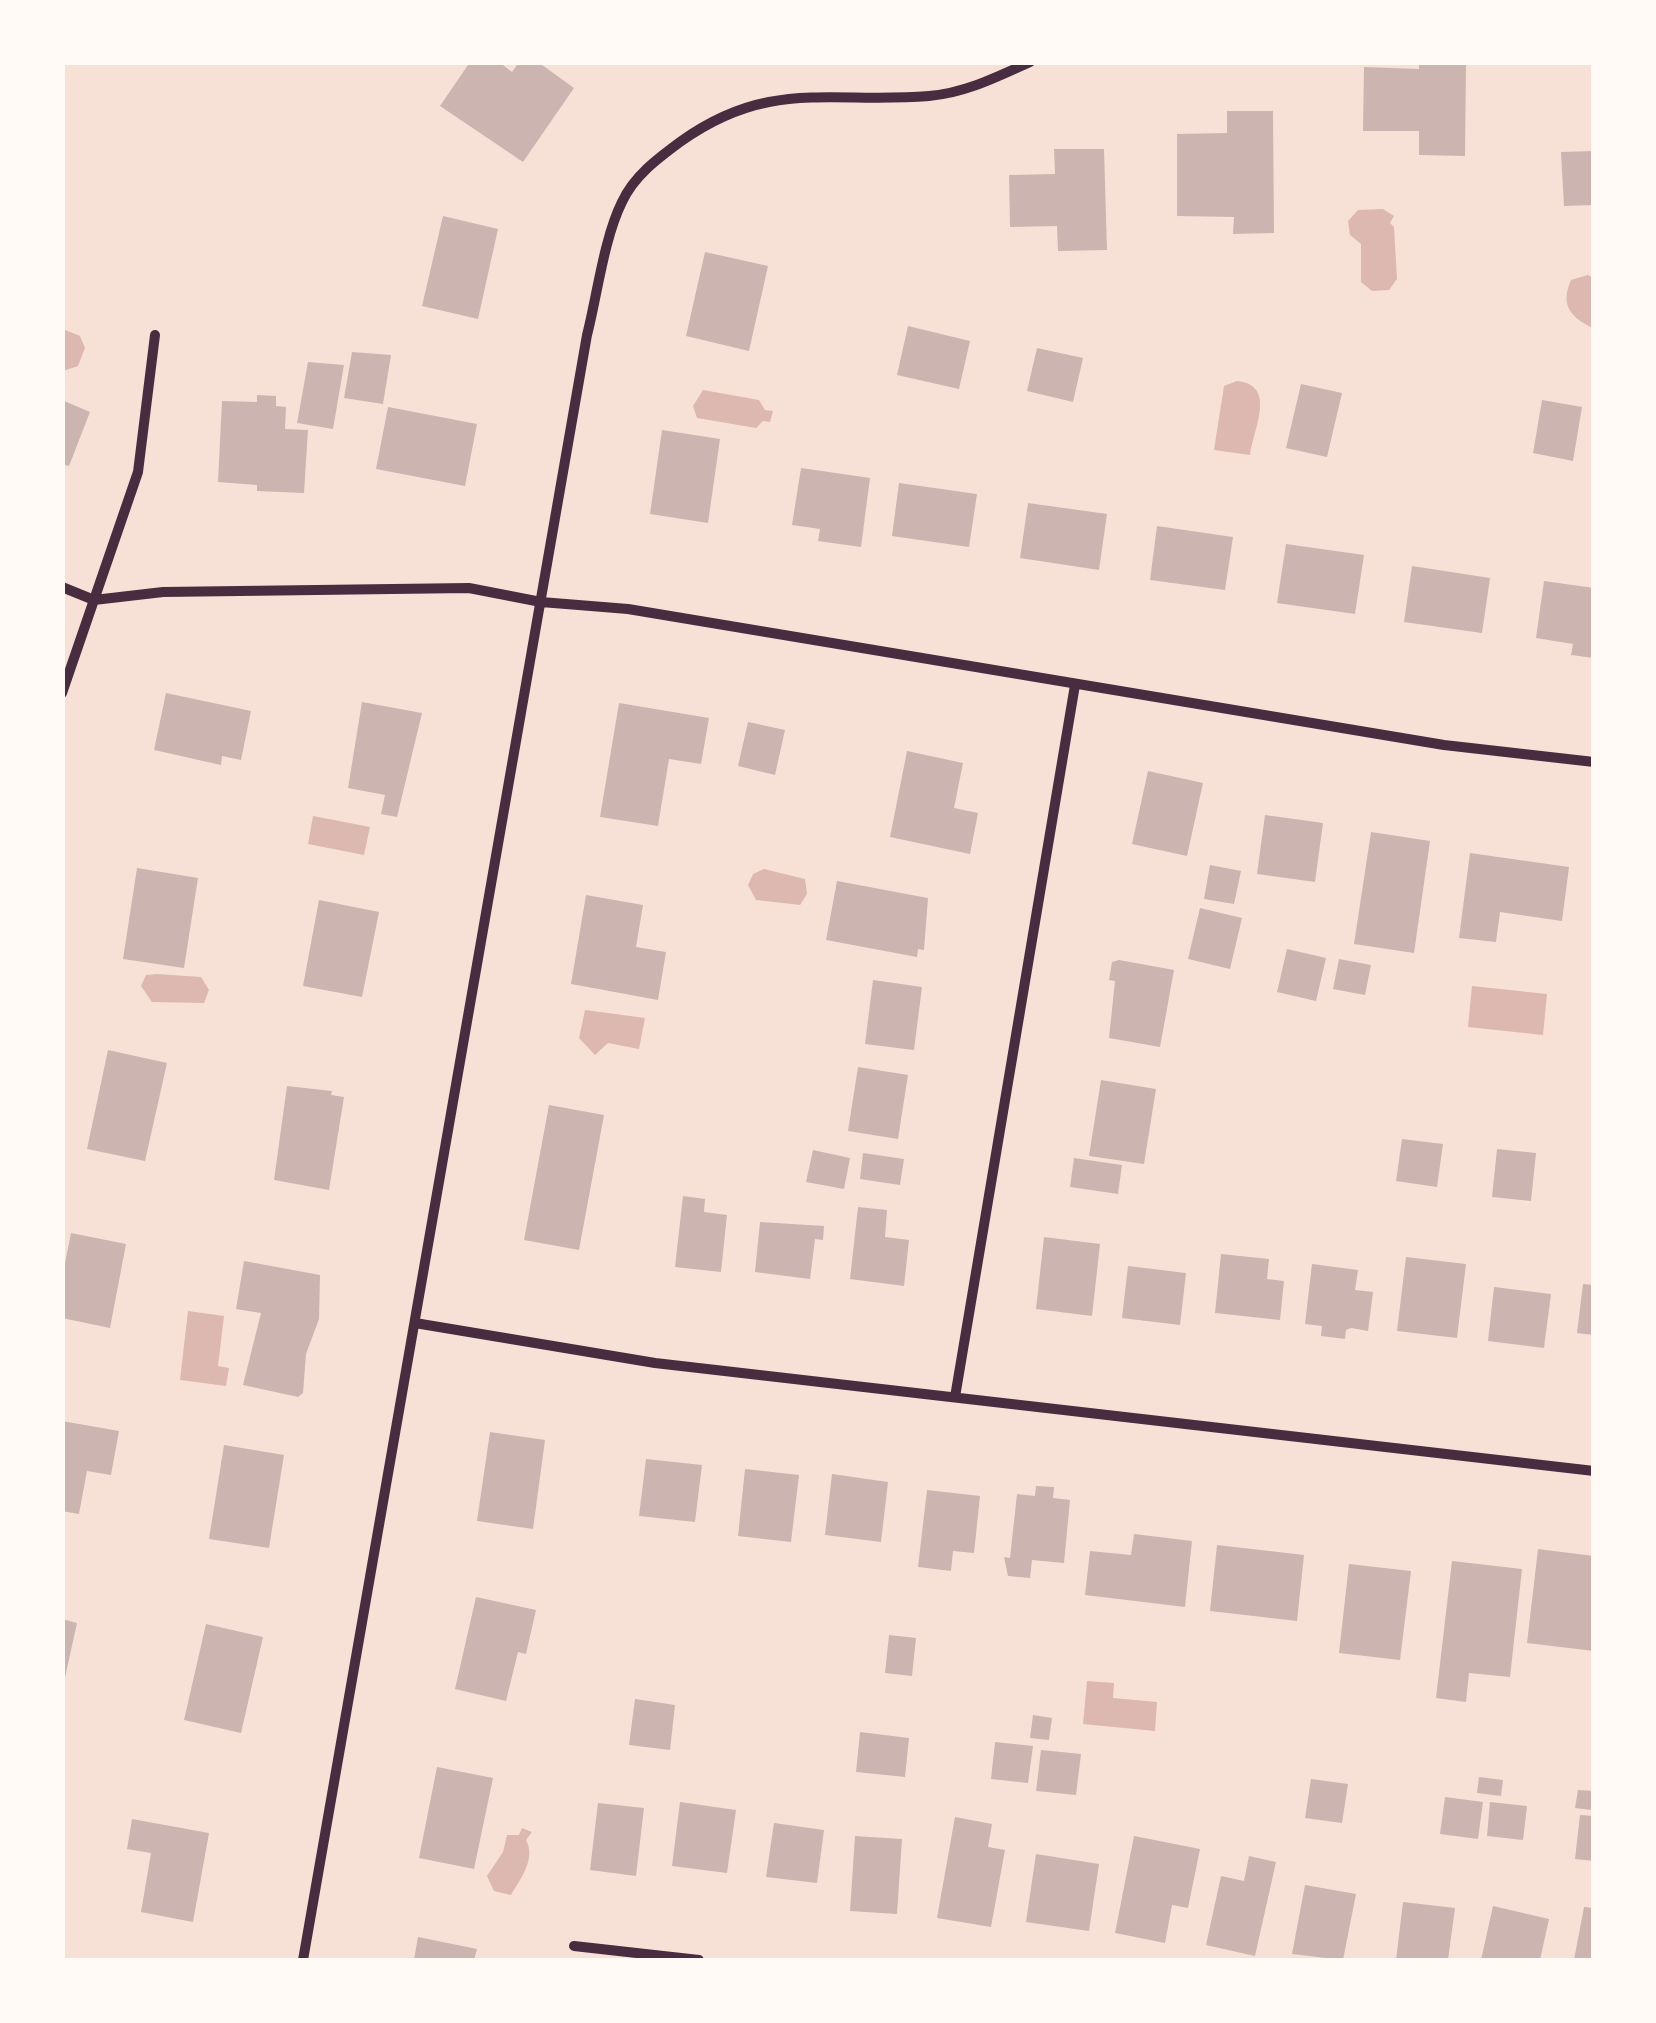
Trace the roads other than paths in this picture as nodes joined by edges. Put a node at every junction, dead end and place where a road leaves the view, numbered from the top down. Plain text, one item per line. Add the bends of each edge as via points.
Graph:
1 (1030, 62) edge
2 (156, 334) dead end
3 (62, 587) edge
4 (94, 600) junction
5 (540, 602) junction
6 (1075, 685) junction
7 (62, 693) edge
8 (1594, 762) edge
9 (415, 1323) junction
10 (954, 1397) junction
11 (1594, 1471) edge
12 (574, 1946) dead end
13 (302, 1960) edge
14 (699, 1960) edge

1 - 5 street via 966,90 928,96 803,94 758,103 708,122 650,164 622,202 587,335
2 - 4 street via 138,472
3 - 4 street
4 - 5 street via 163,592 469,588
4 - 7 street
5 - 6 street via 628,609
5 - 9 street
6 - 8 street via 1444,745
6 - 10 street
9 - 10 street via 655,1363
9 - 13 street
10 - 11 street
12 - 14 street

